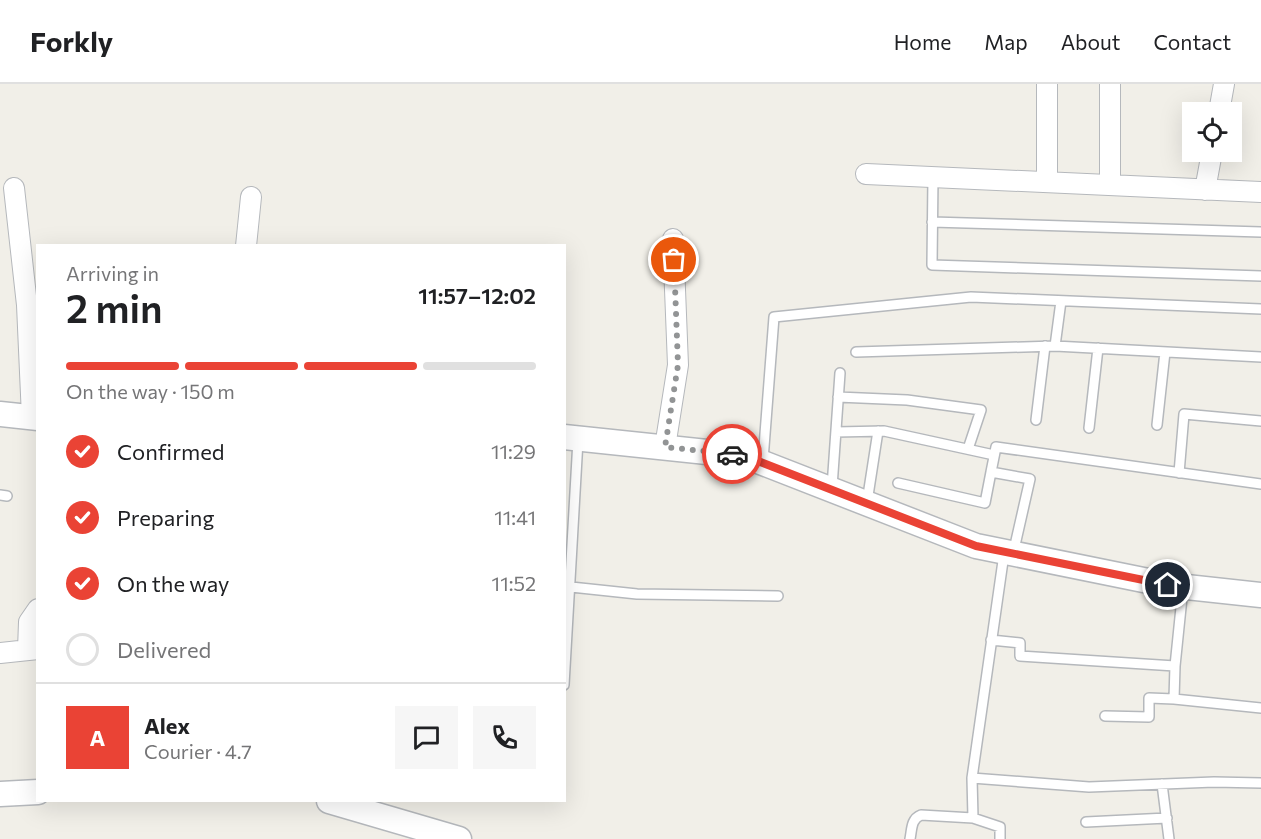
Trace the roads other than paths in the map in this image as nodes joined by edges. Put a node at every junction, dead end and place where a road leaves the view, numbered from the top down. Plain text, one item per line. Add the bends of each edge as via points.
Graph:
1 (1047, 84) edge
2 (1110, 84) edge
3 (1224, 84) edge
4 (1221, 102) edge
5 (1210, 162) edge
6 (866, 174) dead end
7 (933, 177) junction
8 (1047, 182) junction
9 (1110, 185) junction
10 (14, 188) dead end
11 (1205, 190) junction
12 (1261, 192) edge
13 (251, 197) dead end
14 (932, 222) junction
15 (1261, 232) edge
16 (673, 239) dead end
17 (246, 244) edge
18 (1261, 276) edge
19 (1061, 301) junction
20 (1261, 309) edge
21 (1050, 346) junction
22 (1098, 348) junction
23 (856, 352) dead end
24 (1166, 352) junction
25 (1261, 357) edge
26 (840, 373) dead end
27 (838, 397) junction
28 (0, 414) edge
29 (35, 418) edge
30 (1036, 420) dead end
31 (1261, 421) edge
32 (1157, 425) dead end
33 (1089, 428) dead end
34 (878, 431) junction
35 (836, 432) junction
36 (571, 437) edge
37 (665, 447) junction
38 (968, 449) junction
39 (994, 455) junction
40 (763, 463) junction
41 (991, 472) junction
42 (1179, 473) junction
43 (898, 483) dead end
44 (1261, 484) edge
45 (832, 490) junction
46 (867, 503) junction
47 (1009, 553) junction
48 (568, 573) edge
49 (571, 587) junction
50 (1183, 587) junction
51 (1261, 595) edge
52 (778, 596) dead end
53 (36, 612) edge
54 (566, 638) edge
55 (991, 640) junction
56 (33, 650) edge
57 (0, 653) edge
58 (1175, 666) junction
59 (1174, 699) junction
60 (1261, 708) edge
61 (1105, 716) dead end
62 (972, 778) junction
63 (1261, 783) edge
64 (1162, 784) junction
65 (36, 792) edge
66 (0, 794) edge
67 (332, 802) edge
68 (973, 818) junction
69 (1167, 818) junction
70 (1086, 822) dead end
71 (459, 839) edge
72 (910, 839) edge
73 (1000, 839) edge
74 (1169, 839) edge

1 - 8 street
2 - 9 street
3 - 4 street
5 - 11 street
6 - 7 street
7 - 8 street
7 - 14 lane
8 - 9 street
9 - 11 street
10 - 29 street
11 - 12 street
13 - 17 street
14 - 15 lane
14 - 18 lane via 932,265
16 - 37 street via 678,365
19 - 20 lane
19 - 21 lane
19 - 40 lane via 971,297 774,318
21 - 22 lane
21 - 23 lane
21 - 30 lane
22 - 24 lane
22 - 33 lane
24 - 25 lane
24 - 32 lane
26 - 27 lane
27 - 35 lane
27 - 38 lane via 907,400 981,410
28 - 29 street
31 - 42 lane via 1184,414
34 - 35 lane
34 - 38 lane
34 - 46 lane
35 - 45 lane
36 - 37 street
36 - 48 lane
37 - 40 street via 745,456
38 - 39 lane
39 - 41 lane
39 - 42 lane via 996,447
40 - 45 street
41 - 43 lane via 985,503
41 - 47 lane via 1030,479
42 - 44 lane
45 - 46 street
46 - 47 street via 976,546
47 - 50 street
47 - 55 lane
48 - 49 lane
49 - 52 lane via 637,594
49 - 54 lane
50 - 51 street
50 - 58 lane
53 - 56 street via 29,622
55 - 58 lane via 1020,643 1020,656
55 - 62 lane
56 - 57 street
58 - 59 lane
59 - 60 lane
59 - 61 lane via 1149,698 1149,717
62 - 64 lane via 1089,787
62 - 68 lane
63 - 64 lane
64 - 69 lane
65 - 66 street
67 - 71 street
68 - 72 lane via 921,814 914,819
68 - 73 lane via 1000,827
69 - 70 lane
69 - 74 lane

